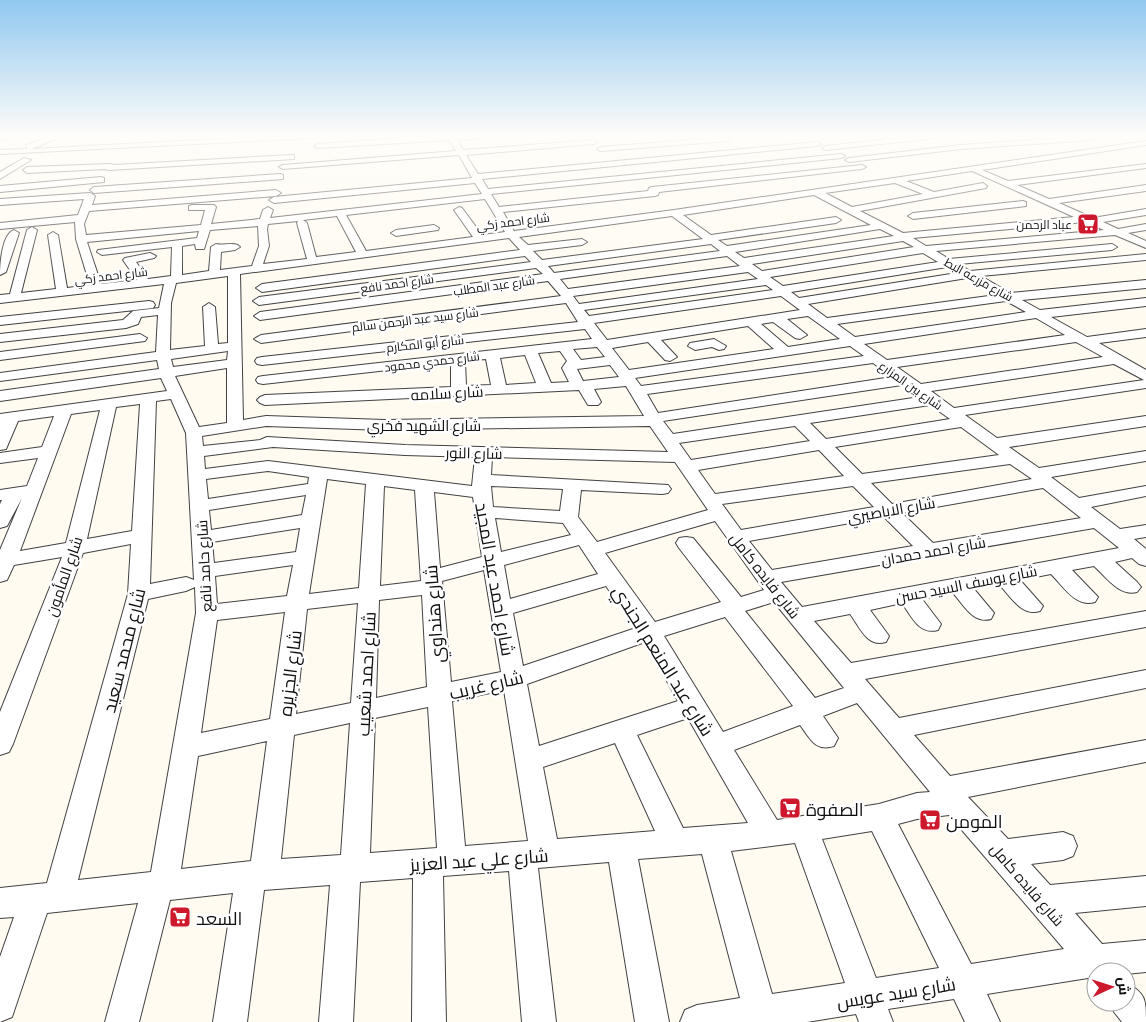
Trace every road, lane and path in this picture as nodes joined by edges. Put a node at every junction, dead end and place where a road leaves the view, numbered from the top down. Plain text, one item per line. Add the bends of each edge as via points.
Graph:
1 (159, 182) edge
2 (217, 182) edge
3 (18, 183) edge
4 (60, 183) edge
5 (80, 183) edge
6 (101, 183) edge
7 (149, 183) edge
8 (169, 183) edge
9 (207, 183) edge
10 (236, 183) edge
11 (246, 183) edge
12 (266, 183) edge
13 (278, 183) edge
14 (296, 183) edge
15 (384, 183) edge
16 (404, 183) edge
17 (426, 183) edge
18 (435, 183) edge
19 (481, 183) edge
20 (491, 183) edge
21 (531, 183) edge
22 (556, 183) edge
23 (576, 183) edge
24 (643, 183) edge
25 (756, 183) edge
26 (815, 183) edge
27 (821, 183) edge
28 (849, 183) edge
29 (905, 183) edge
30 (975, 183) edge
31 (1004, 183) edge
32 (1091, 183) edge
33 (131, 184) junction
34 (188, 184) junction
35 (564, 184) junction
36 (1082, 184) dead end
37 (16, 186) junction
38 (758, 186) dead end
39 (828, 186) junction
40 (800, 187) junction
41 (350, 188) junction
42 (1146, 188) edge
43 (0, 189) edge
44 (71, 190) junction
45 (244, 190) dead end
46 (1045, 190) dead end
47 (48, 191) dead end
48 (213, 192) dead end
49 (572, 192) junction
50 (1026, 192) junction
51 (947, 193) junction
52 (933, 195) junction
53 (659, 196) junction
54 (149, 197) dead end
55 (1007, 197) dead end
56 (57, 198) junction
57 (914, 198) junction
58 (121, 199) dead end
59 (180, 200) junction
60 (582, 201) junction
61 (0, 202) edge
62 (1047, 202) junction
63 (621, 203) dead end
64 (238, 204) dead end
65 (550, 204) junction
66 (886, 204) junction
67 (41, 207) junction
68 (527, 207) junction
69 (847, 208) junction
70 (984, 208) junction
71 (827, 209) dead end
72 (264, 211) junction
73 (85, 212) junction
74 (212, 212) junction
75 (948, 212) junction
76 (1146, 212) edge
77 (634, 213) junction
78 (792, 214) dead end
79 (1046, 214) dead end
80 (32, 215) junction
81 (8, 216) edge
82 (862, 216) junction
83 (913, 216) junction
84 (1089, 216) junction
85 (185, 218) dead end
86 (343, 218) junction
87 (599, 218) junction
88 (1061, 221) junction
89 (568, 222) junction
90 (302, 223) dead end
91 (809, 224) junction
92 (545, 225) junction
93 (882, 226) junction
94 (1146, 227) edge
95 (205, 228) junction
96 (984, 228) junction
97 (32, 230) junction
98 (260, 230) junction
99 (947, 232) junction
100 (1117, 232) junction
101 (14, 233) junction
102 (0, 235) edge
103 (53, 235) dead end
104 (478, 235) junction
105 (903, 237) junction
106 (81, 239) junction
107 (440, 240) junction
108 (582, 242) dead end
109 (177, 243) junction
110 (200, 244) junction
111 (400, 245) junction
112 (1146, 245) edge
113 (926, 249) junction
114 (727, 250) junction
115 (102, 252) dead end
116 (361, 252) junction
117 (157, 256) dead end
118 (311, 257) junction
119 (1146, 257) edge
120 (659, 262) junction
121 (949, 262) junction
122 (262, 266) junction
123 (618, 267) junction
124 (1146, 269) edge
125 (214, 270) junction
126 (591, 271) junction
127 (0, 272) edge
128 (234, 272) junction
129 (671, 272) dead end
130 (970, 274) junction
131 (549, 276) junction
132 (173, 278) junction
133 (629, 278) dead end
134 (142, 279) junction
135 (1048, 279) dead end
136 (601, 282) dead end
137 (1008, 283) dead end
138 (95, 284) junction
139 (120, 284) junction
140 (1146, 284) edge
141 (991, 286) junction
142 (62, 291) junction
143 (781, 291) junction
144 (15, 293) junction
145 (0, 294) edge
146 (1010, 297) junction
147 (0, 299) edge
148 (1146, 302) edge
149 (802, 306) junction
150 (165, 307) junction
151 (210, 307) dead end
152 (531, 312) dead end
153 (260, 314) junction
154 (1040, 314) junction
155 (50, 316) junction
156 (498, 316) dead end
157 (775, 317) junction
158 (0, 321) edge
159 (750, 321) junction
160 (460, 322) dead end
161 (824, 322) junction
162 (234, 325) junction
163 (422, 326) dead end
164 (716, 327) junction
165 (211, 328) junction
166 (541, 330) junction
167 (629, 330) dead end
168 (41, 333) junction
169 (382, 333) dead end
170 (682, 333) junction
171 (1146, 333) edge
172 (95, 334) dead end
173 (506, 334) junction
174 (800, 335) dead end
175 (345, 337) dead end
176 (0, 338) edge
177 (140, 338) dead end
178 (466, 338) junction
179 (652, 338) junction
180 (120, 339) junction
181 (1083, 339) junction
182 (304, 341) dead end
183 (428, 343) junction
184 (852, 343) junction
185 (735, 344) dead end
186 (0, 346) edge
187 (234, 346) junction
188 (564, 346) junction
189 (719, 346) dead end
190 (386, 347) junction
191 (212, 349) junction
192 (530, 350) junction
193 (348, 351) junction
194 (786, 352) junction
195 (492, 354) junction
196 (62, 356) dead end
197 (306, 356) junction
198 (670, 357) dead end
199 (458, 358) junction
200 (7, 359) edge
201 (1146, 360) edge
202 (1121, 361) junction
203 (116, 362) junction
204 (878, 362) junction
205 (262, 363) junction
206 (417, 363) junction
207 (165, 364) junction
208 (234, 366) junction
209 (570, 366) junction
210 (618, 366) junction
211 (56, 370) junction
212 (1146, 376) edge
213 (3, 377) edge
214 (263, 380) junction
215 (368, 380) dead end
216 (910, 384) junction
217 (1146, 384) edge
218 (581, 385) junction
219 (548, 387) junction
220 (515, 388) junction
221 (499, 389) junction
222 (466, 391) junction
223 (176, 394) junction
224 (416, 394) junction
225 (0, 396) edge
226 (366, 397) junction
227 (148, 398) junction
228 (264, 400) junction
229 (932, 400) junction
230 (593, 402) dead end
231 (109, 404) junction
232 (556, 404) dead end
233 (517, 405) dead end
234 (473, 408) dead end
235 (64, 410) junction
236 (956, 417) junction
237 (6, 418) edge
238 (654, 419) junction
239 (798, 420) junction
240 (266, 421) junction
241 (1146, 421) edge
242 (234, 426) junction
243 (668, 440) junction
244 (195, 443) junction
245 (267, 443) junction
246 (822, 444) junction
247 (994, 444) junction
248 (0, 445) edge
249 (49, 451) junction
250 (484, 452) junction
251 (1146, 456) edge
252 (0, 458) edge
253 (1014, 458) junction
254 (685, 462) junction
255 (268, 466) junction
256 (374, 473) junction
257 (197, 475) junction
258 (1041, 478) junction
259 (318, 480) junction
260 (860, 481) junction
261 (572, 485) junction
262 (424, 486) junction
263 (662, 489) dead end
264 (34, 491) junction
265 (1146, 491) edge
266 (7, 494) edge
267 (483, 495) junction
268 (1077, 504) junction
269 (199, 506) junction
270 (715, 506) junction
271 (888, 510) junction
272 (569, 517) junction
273 (311, 520) junction
274 (0, 522) edge
275 (1099, 522) junction
276 (1146, 531) edge
277 (142, 536) junction
278 (1118, 536) junction
279 (736, 537) junction
280 (201, 538) junction
281 (686, 543) dead end
282 (588, 544) junction
283 (75, 548) junction
284 (928, 550) junction
285 (1141, 555) edge
286 (305, 557) junction
287 (1098, 558) junction
288 (493, 561) junction
289 (2, 565) edge
290 (1055, 566) junction
291 (204, 571) junction
292 (1004, 576) junction
293 (611, 577) junction
294 (431, 582) junction
295 (186, 584) dead end
296 (772, 585) junction
297 (958, 585) junction
298 (1130, 587) dead end
299 (140, 594) junction
300 (369, 594) junction
301 (907, 594) junction
302 (1087, 597) dead end
303 (297, 602) junction
304 (855, 605) junction
305 (1032, 606) dead end
306 (733, 607) junction
307 (502, 610) junction
308 (207, 613) junction
309 (983, 613) dead end
310 (797, 616) junction
311 (1146, 619) edge
312 (930, 624) dead end
313 (650, 632) junction
314 (878, 636) dead end
315 (514, 679) junction
316 (1146, 679) edge
317 (854, 682) junction
318 (439, 695) junction
319 (694, 706) junction
320 (363, 711) junction
321 (808, 712) junction
322 (282, 728) junction
323 (894, 729) junction
324 (622, 730) junction
325 (825, 738) dead end
326 (0, 744) edge
327 (717, 745) junction
328 (186, 747) junction
329 (1146, 751) edge
330 (528, 761) junction
331 (950, 796) junction
332 (879, 817) junction
333 (804, 830) junction
334 (770, 834) junction
335 (713, 839) junction
336 (675, 842) junction
337 (1063, 846) dead end
338 (621, 847) junction
339 (1003, 854) junction
340 (533, 855) junction
341 (440, 862) junction
342 (351, 868) junction
343 (257, 876) junction
344 (161, 886) junction
345 (1146, 891) edge
346 (48, 898) junction
347 (1044, 901) junction
348 (0, 903) edge
349 (1146, 956) edge
350 (1096, 962) edge
351 (1121, 962) edge
352 (1086, 969) edge
353 (962, 982) junction
354 (0, 1005) edge
355 (871, 1009) edge
356 (1136, 1012) edge
357 (762, 1017) edge
358 (122, 1022) edge
359 (230, 1022) edge
360 (336, 1022) edge
361 (429, 1022) edge
362 (538, 1022) edge
363 (652, 1022) edge
364 (697, 1022) edge
365 (983, 1022) edge
366 (1144, 1022) edge

1 - 54 street
2 - 48 street
3 - 37 street
4 - 37 street
5 - 44 street
6 - 73 street
7 - 33 street
8 - 34 street
9 - 34 street
10 - 59 street
11 - 45 street
12 - 64 street
13 - 72 street
14 - 41 street via 303,195
15 - 41 street
16 - 72 street
17 - 41 street
18 - 86 street
19 - 131 street, شارع فايده كامل
20 - 68 street
21 - 49 street
22 - 35 street
23 - 35 street
24 - 53 street, شارع بين المزارع
25 - 53 street
26 - 40 street, شارع احمد زكي
27 - 39 street
28 - 39 street, شارع احمد زكي
29 - 52 street
30 - 51 street via 987,188
31 - 50 street
32 - 36 street
33 - 58 street
33 - 73 street
34 - 59 street
35 - 49 street
37 - 43 street
38 - 53 street
39 - 40 street, شارع احمد زكي
40 - 53 street, شارع احمد زكي
40 - 53 street, شارع احمد زكي via 781,191
40 - 69 street, شارع مزرعه البط
42 - 62 street
44 - 47 street
44 - 56 street
46 - 50 street
49 - 53 street
49 - 60 street
50 - 62 street
51 - 52 street
51 - 70 street
52 - 57 street
53 - 60 street
53 - 77 street, شارع احمد زكي
53 - 114 street, شارع بين المزارع
53 - 131 street, شارع احمد زكي
55 - 70 street via 1027,206
56 - 61 street
56 - 73 street
57 - 66 street
57 - 75 street
59 - 73 street
60 - 65 street
60 - 87 street
62 - 84 street
63 - 77 street
65 - 68 street
65 - 89 street
66 - 69 street
66 - 83 street
67 - 73 street
67 - 80 street
67 - 81 street
68 - 92 street
69 - 71 street
69 - 82 street, شارع مزرعه البط
70 - 75 street
72 - 98 street
73 - 74 street
73 - 80 street
73 - 81 street
73 - 97 street
73 - 106 street
74 - 85 street
74 - 95 street
75 - 83 street
75 - 96 street
76 - 84 street
77 - 87 street, شارع احمد زكي
78 - 91 street
79 - 88 street
80 - 81 street
82 - 91 street
82 - 93 street, شارع مزرعه البط
83 - 99 street
84 - 88 street
84 - 100 street
86 - 98 street
86 - 104 street via 463,210
86 - 116 street
87 - 89 street, شارع احمد زكي
88 - 96 street
89 - 92 street, شارع احمد زكي
90 - 118 street
91 - 114 street
92 - 131 street, شارع احمد زكي
93 - 105 street, شارع مزرعه البط
93 - 114 street
94 - 100 street
95 - 98 street via 236,222
95 - 106 street
95 - 110 street
96 - 99 street
97 - 101 street
97 - 144 street
98 - 122 street via 264,246
99 - 105 street
100 - 112 street
100 - 113 street
101 - 102 street
101 - 127 street
103 - 142 street
104 - 107 street, شارع احمد زكي
104 - 131 street, شارع احمد زكي
105 - 113 street, شارع مزرعه البط
105 - 114 street
106 - 138 street
107 - 111 street, شارع احمد زكي
107 - 111 street via 432,225 395,229
108 - 131 street
109 - 110 street
109 - 115 street
109 - 132 street
110 - 125 street via 236,242 216,248
111 - 116 street, شارع احمد زكي
112 - 121 street
113 - 114 street
113 - 121 street, شارع مزرعه البط
114 - 120 street, شارع عبد المطلب via 696,260
114 - 131 street
114 - 131 street
114 - 131 street, شارع احمد نافع
114 - 143 street, شارع بين المزارع
116 - 118 street, شارع احمد زكي
116 - 122 street, شارع احمد زكي
116 - 131 street, شارع احمد زكي
117 - 134 street via 129,260
118 - 122 street, شارع احمد زكي
119 - 130 street
120 - 123 street, شارع عبد المطلب
120 - 129 street
121 - 130 street, شارع مزرعه البط
121 - 143 street
122 - 125 street, شارع احمد زكي
122 - 128 street, شارع احمد زكي
122 - 153 street
123 - 126 street, شارع عبد المطلب
123 - 133 street
124 - 135 street
125 - 132 street, شارع احمد زكي
126 - 131 street, شارع عبد المطلب
126 - 136 street
128 - 132 street, شارع احمد زكي
128 - 162 street
130 - 141 street, شارع مزرعه البط
130 - 149 street
131 - 143 street
131 - 153 street, شارع سيد عبد الرحمن سالم
131 - 153 street, شارع عبد المطلب
131 - 153 street, شارع احمد نافع
131 - 153 street
131 - 166 street, شارع أبو المكارم
131 - 210 street, شارع فايده كامل
132 - 134 street, شارع احمد زكي
132 - 139 street, شارع احمد زكي
132 - 150 street, شارع حامد نافع
134 - 139 street, شارع احمد زكي
137 - 141 street
138 - 139 street, شارع احمد زكي
138 - 142 street, شارع احمد زكي
139 - 142 street, شارع احمد زكي
140 - 146 street
141 - 146 street, شارع مزرعه البط
141 - 149 street via 891,302 880,296
142 - 144 street, شارع احمد زكي
142 - 147 street, شارع احمد زكي
142 - 155 street
143 - 149 street, شارع بين المزارع
144 - 145 street, شارع احمد زكي
146 - 154 street, شارع مزرعه البط
146 - 161 street
148 - 154 street
149 - 157 street
149 - 161 street, شارع بين المزارع
149 - 167 street
150 - 155 street
150 - 168 street via 136,315 126,324
150 - 207 street, شارع حامد نافع
151 - 165 street
152 - 166 street
153 - 205 street
154 - 181 street, شارع مزرعه البط
154 - 184 street
155 - 158 street
155 - 168 street
156 - 173 street
157 - 159 street
157 - 174 street
159 - 164 street
159 - 194 street
160 - 178 street
161 - 184 street, شارع بين المزارع
162 - 165 street
162 - 187 street
163 - 183 street
164 - 170 street
164 - 185 street
165 - 191 street
166 - 173 street, شارع أبو المكارم
168 - 176 street
169 - 190 street
170 - 179 street
170 - 189 street via 696,347 714,343
171 - 181 street
172 - 186 street
173 - 178 street, شارع أبو المكارم
175 - 193 street
177 - 180 street
178 - 183 street, شارع أبو المكارم
179 - 198 street
179 - 210 street
180 - 200 street
180 - 203 street
181 - 202 street, شارع مزرعه البط
181 - 204 street
182 - 197 street
183 - 190 street, شارع أبو المكارم
184 - 194 street
184 - 204 street, شارع بين المزارع
187 - 191 street
187 - 208 street
188 - 192 street, شارع حمدي محمود
188 - 209 street via 574,362
188 - 210 street, شارع حمدي محمود
190 - 193 street, شارع أبو المكارم
191 - 207 street
192 - 195 street, شارع حمدي محمود
192 - 219 street
193 - 197 street, شارع أبو المكارم
194 - 210 street
195 - 199 street, شارع حمدي محمود
195 - 221 street
196 - 211 street
197 - 205 street, شارع أبو المكارم
199 - 206 street, شارع حمدي محمود
199 - 222 street
200 - 213 street
201 - 202 street, شارع الشهيد فخري
202 - 212 street, شارع مزرعه البط
202 - 216 street, شارع الشهيد فخري
203 - 207 street
203 - 211 street
204 - 210 street via 686,389
204 - 216 street, شارع بين المزارع
205 - 208 street, شارع أبو المكارم
205 - 214 street
206 - 214 street, شارع حمدي محمود
206 - 224 street
207 - 208 street, شارع أبو المكارم
207 - 223 street, شارع حامد نافع
207 - 225 street
208 - 242 street
209 - 210 street
209 - 218 street
210 - 218 street, شارع سلامه
210 - 238 street, شارع فايده كامل
211 - 213 street
214 - 228 street
215 - 226 street
216 - 229 street, شارع بين المزارع
216 - 238 street, شارع الشهيد فخري
217 - 236 street, شارع النور
218 - 219 street, شارع سلامه
218 - 230 street
219 - 220 street, شارع سلامه
219 - 232 street
220 - 221 street, شارع سلامه
220 - 233 street
221 - 222 street, شارع سلامه
222 - 224 street, شارع سلامه via 434,400
222 - 234 street
223 - 227 street
223 - 244 street, شارع حامد نافع
224 - 226 street, شارع سلامه via 383,403
226 - 228 street, شارع سلامه
227 - 231 street
227 - 277 street, شارع محمد سعيد
228 - 240 street
229 - 236 street, شارع بين المزارع
229 - 239 street
231 - 235 street
231 - 283 street, شارع المأمون
235 - 237 street
235 - 249 street
236 - 246 street, شارع النور
236 - 247 street, شارع بين المزارع
237 - 248 street
238 - 240 street, شارع الشهيد فخري via 385,425
238 - 243 street, شارع فايده كامل
239 - 243 street
239 - 246 street
240 - 242 street, شارع الشهيد فخري
240 - 245 street
241 - 247 street
242 - 244 street, شارع الشهيد فخري
243 - 254 street, شارع فايده كامل
244 - 245 street, شارع النور
244 - 257 street, شارع حامد نافع
245 - 250 street, شارع النور
245 - 255 street
246 - 254 street, شارع النور
246 - 260 street
247 - 253 street, شارع بين المزارع
249 - 252 street
249 - 264 street
250 - 254 street, شارع النور
250 - 267 street, شارع احمد عبد المجيد
251 - 258 street, شارع الاباصيري
253 - 258 street, شارع بين المزارع
253 - 260 street
254 - 270 street, شارع فايده كامل
255 - 257 street
255 - 259 street
256 - 259 street
256 - 262 street
256 - 300 street, شارع احمد شعيب
257 - 269 street, شارع حامد نافع
258 - 268 street, شارع بين المزارع
258 - 271 street, شارع الاباصيري
259 - 269 street
259 - 273 street, شارع الجزيره
260 - 270 street
260 - 271 street
261 - 263 street
261 - 267 street
261 - 272 street
262 - 267 street
262 - 294 street, شارع هنداوي
264 - 266 street
264 - 289 street
265 - 268 street
266 - 274 street
267 - 272 street
267 - 288 street, شارع احمد عبد المجيد
268 - 275 street, شارع بين المزارع
269 - 280 street, شارع حامد نافع
270 - 279 street, شارع فايده كامل
270 - 282 street
271 - 279 street, شارع الاباصيري
271 - 284 street
272 - 282 street, شارع عبد المنعم الجندي
273 - 280 street
273 - 286 street, شارع الجزيره
275 - 278 street, شارع بين المزارع
275 - 284 street, شارع احمد حمدان
276 - 278 street
277 - 283 street
277 - 299 street, شارع محمد سعيد
278 - 285 street, شارع بين المزارع
279 - 296 street, شارع فايده كامل
280 - 291 street, شارع حامد نافع
281 - 306 street
282 - 288 street
282 - 293 street, شارع عبد المنعم الجندي
283 - 289 street
283 - 326 street, شارع المأمون
284 - 296 street, شارع احمد حمدان
285 - 287 street, شارع يوسف السيد حسن
286 - 291 street
286 - 303 street, شارع الجزيره
287 - 290 street, شارع يوسف السيد حسن
287 - 298 street
288 - 294 street
288 - 307 street, شارع احمد عبد المجيد
290 - 292 street, شارع يوسف السيد حسن
290 - 302 street
291 - 308 street, شارع حامد نافع
292 - 297 street, شارع يوسف السيد حسن
292 - 305 street
293 - 307 street
293 - 313 street, شارع عبد المنعم الجندي
294 - 300 street
294 - 318 street, شارع هنداوي
295 - 299 street
296 - 306 street, شارع غريب
296 - 310 street, شارع فايده كامل
297 - 301 street, شارع يوسف السيد حسن
297 - 309 street
299 - 346 street, شارع محمد سعيد
300 - 303 street
300 - 320 street, شارع احمد شعيب
301 - 304 street, شارع يوسف السيد حسن
301 - 312 street
303 - 308 street
303 - 322 street, شارع الجزيره
304 - 310 street, شارع يوسف السيد حسن
304 - 314 street
306 - 313 street, شارع غريب
306 - 321 street
307 - 315 street, شارع احمد عبد المجيد
308 - 328 street, شارع حامد نافع
310 - 317 street, شارع فايده كامل
311 - 317 street
313 - 315 street, شارع غريب
313 - 319 street, شارع عبد المنعم الجندي
315 - 318 street, شارع غريب
315 - 330 street, شارع احمد عبد المجيد
316 - 323 street
317 - 321 street
317 - 323 street, شارع فايده كامل
318 - 320 street, شارع غريب
318 - 341 street, شارع هنداوي
319 - 324 street
319 - 327 street, شارع عبد المنعم الجندي
320 - 322 street, شارع غريب
320 - 342 street, شارع احمد شعيب
321 - 325 street
321 - 327 street
322 - 328 street, شارع غريب
322 - 343 street, شارع الجزيره
323 - 331 street, شارع فايده كامل
324 - 330 street
324 - 336 street
327 - 334 street, شارع عبد المنعم الجندي
328 - 344 street, شارع حامد نافع
329 - 331 street, شارع علي عبد العزيز
330 - 340 street, شارع احمد عبد المجيد
331 - 332 street, شارع علي عبد العزيز
331 - 339 street, شارع فايده كامل
332 - 333 street, شارع علي عبد العزيز
332 - 353 street
333 - 334 street, شارع علي عبد العزيز
333 - 355 street
334 - 335 street, شارع علي عبد العزيز
335 - 336 street, شارع علي عبد العزيز
335 - 357 street
336 - 338 street, شارع علي عبد العزيز
337 - 339 street
338 - 340 street, شارع علي عبد العزيز
338 - 363 street
339 - 347 street, شارع فايده كامل
340 - 341 street, شارع علي عبد العزيز
340 - 362 street, شارع احمد عبد المجيد
341 - 342 street, شارع علي عبد العزيز
341 - 361 street, شارع هنداوي
342 - 343 street, شارع علي عبد العزيز
342 - 360 street, شارع احمد شعيب
343 - 344 street, شارع علي عبد العزيز
343 - 359 street
344 - 346 street, شارع علي عبد العزيز
344 - 358 street, شارع حامد نافع
345 - 347 street
346 - 348 street, شارع علي عبد العزيز
346 - 354 street
347 - 350 street, شارع فايده كامل
349 - 351 street, شارع سيد عويس
352 - 353 street, شارع سيد عويس
353 - 355 street, شارع سيد عويس
353 - 365 street
355 - 357 street, شارع سيد عويس
356 - 366 street
357 - 364 street, شارع سيد عويس

